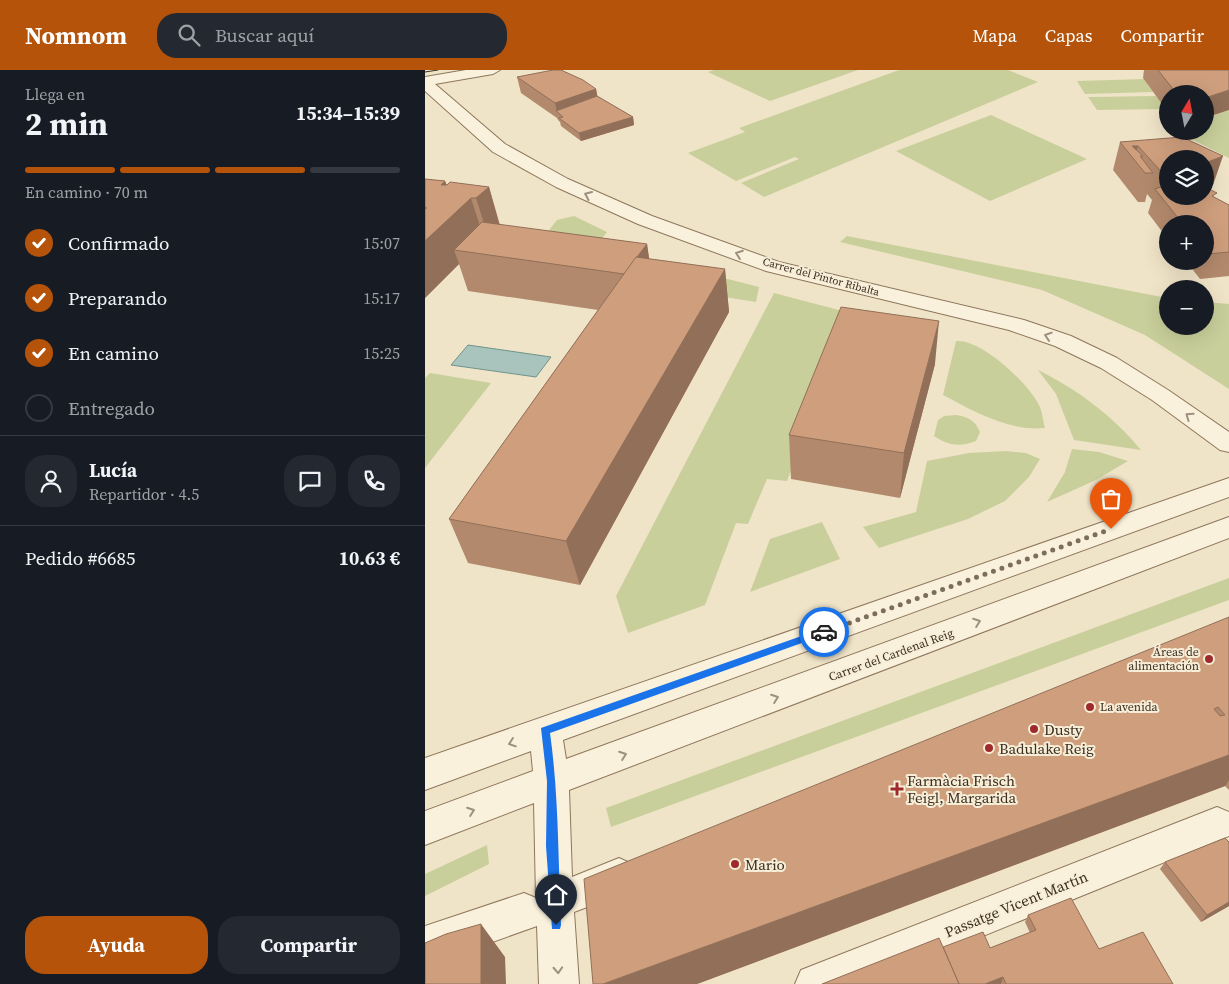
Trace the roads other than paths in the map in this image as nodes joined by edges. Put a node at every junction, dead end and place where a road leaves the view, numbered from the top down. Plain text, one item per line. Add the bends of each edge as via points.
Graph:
1 (493, 70) edge
2 (425, 82) edge
3 (1229, 444) edge
4 (1229, 488) edge
5 (1229, 527) edge
6 (545, 731) junction
7 (425, 774) edge
8 (552, 781) junction
9 (1217, 824) dead end
10 (425, 828) edge
11 (650, 865) edge
12 (576, 894) dead end
13 (524, 912) dead end
14 (425, 946) edge
15 (559, 984) edge
16 (815, 984) edge

1 - 2 street
3 -> 2 street, Carrer del Pintor Ribalta via 1126,374 1063,341 1017,326 773,267 645,220 562,183 499,148
4 - 6 street
8 -> 5 street, Carrer del Cardenal Reig
6 -> 7 street
6 - 8 street
10 -> 8 street, Carrer del Cardenal Reig
8 -> 15 street
9 - 16 street, Passatge Vicent Martín
11 - 12 street
13 - 14 street

